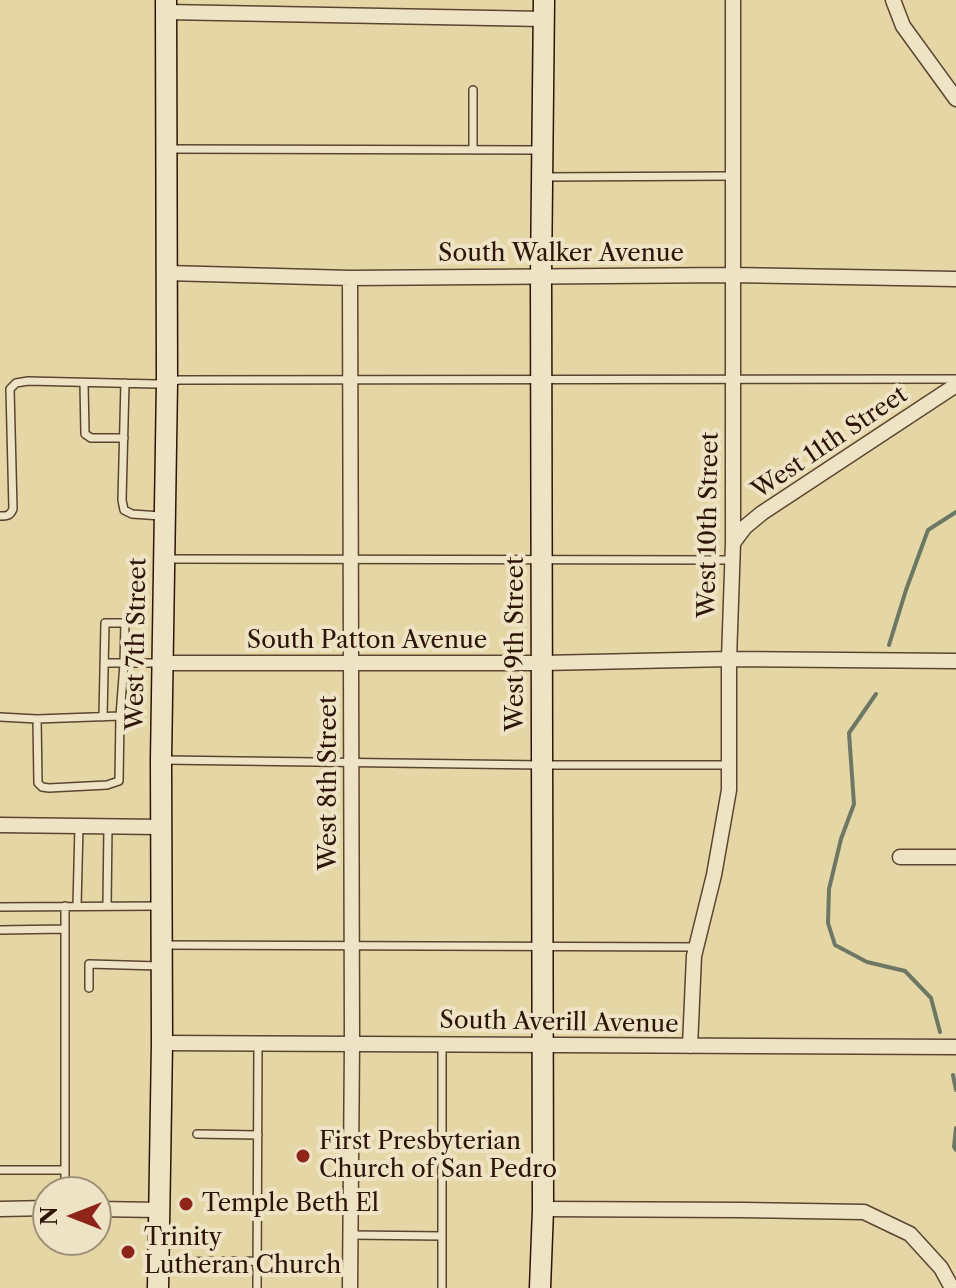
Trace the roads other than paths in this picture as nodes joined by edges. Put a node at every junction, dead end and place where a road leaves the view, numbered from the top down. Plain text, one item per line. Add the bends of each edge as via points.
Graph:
1 (733, 0) edge
2 (893, 0) edge
3 (166, 6) edge
4 (544, 10) edge
5 (473, 90) dead end
6 (956, 99) edge
7 (166, 149) junction
8 (473, 149) junction
9 (542, 150) junction
10 (732, 176) junction
11 (542, 177) junction
12 (167, 273) junction
13 (732, 275) junction
14 (541, 276) junction
15 (350, 278) junction
16 (956, 279) edge
17 (350, 379) junction
18 (541, 380) junction
19 (732, 380) junction
20 (167, 382) junction
21 (956, 382) edge
22 (84, 383) junction
23 (125, 383) junction
24 (124, 438) junction
25 (0, 516) edge
26 (165, 516) junction
27 (733, 543) junction
28 (164, 559) junction
29 (351, 560) junction
30 (733, 560) junction
31 (542, 561) junction
32 (729, 659) junction
33 (956, 661) edge
34 (351, 662) junction
35 (104, 663) junction
36 (163, 663) junction
37 (543, 663) junction
38 (124, 664) junction
39 (120, 716) junction
40 (0, 717) edge
41 (103, 717) junction
42 (37, 719) junction
43 (161, 760) junction
44 (351, 763) junction
45 (542, 765) junction
46 (729, 765) junction
47 (0, 825) edge
48 (79, 826) junction
49 (108, 826) junction
50 (161, 827) junction
51 (900, 857) dead end
52 (956, 857) edge
53 (65, 906) junction
54 (77, 906) junction
55 (107, 906) junction
56 (161, 906) junction
57 (0, 907) edge
58 (65, 929) junction
59 (0, 930) edge
60 (161, 945) junction
61 (352, 946) junction
62 (542, 947) junction
63 (696, 947) junction
64 (161, 966) junction
65 (89, 988) dead end
66 (162, 1043) junction
67 (258, 1043) junction
68 (352, 1043) junction
69 (442, 1044) junction
70 (542, 1045) junction
71 (690, 1046) junction
72 (956, 1047) edge
73 (197, 1134) dead end
74 (258, 1135) junction
75 (0, 1170) edge
76 (65, 1170) junction
77 (65, 1176) edge
78 (32, 1208) edge
79 (0, 1209) edge
80 (112, 1209) edge
81 (543, 1209) junction
82 (160, 1210) junction
83 (350, 1235) junction
84 (442, 1236) junction
85 (257, 1261) junction
86 (159, 1262) junction
87 (158, 1288) edge
88 (257, 1288) edge
89 (350, 1288) edge
90 (442, 1288) edge
91 (540, 1288) edge
92 (952, 1288) edge

1 - 10 street, West 10th Street
2 - 6 street via 903,26
3 - 4 street
3 - 7 street, West 7th Street
4 - 9 street, West 9th Street
5 - 8 lane
7 - 8 lane
7 - 12 street, West 7th Street
8 - 9 lane
9 - 11 street, West 9th Street
10 - 11 lane
10 - 13 street, West 10th Street
11 - 14 street, West 9th Street
12 - 15 street, South Walker Avenue
12 - 20 street, West 7th Street
13 - 14 street, South Walker Avenue
13 - 16 street, South Walker Avenue
13 - 19 street, West 10th Street
14 - 15 street, South Walker Avenue
14 - 18 street, West 9th Street
15 - 17 street, West 8th Street
17 - 18 lane
17 - 20 lane
17 - 29 street, West 8th Street
18 - 19 lane
18 - 31 street, West 9th Street
19 - 21 lane
19 - 27 street, West 10th Street
20 - 23 lane
20 - 26 street, West 7th Street
21 - 27 street, West 11th Street via 762,513
22 - 23 lane
22 - 24 lane via 85,434
22 - 25 lane via 28,381 10,389 13,509
23 - 24 lane
24 - 26 lane via 124,510
26 - 28 street, West 7th Street
27 - 30 street, West 10th Street
28 - 29 lane
28 - 36 street, West 7th Street
29 - 31 lane
29 - 34 street, West 8th Street
30 - 31 lane
30 - 32 street, West 10th Street
31 - 37 street, West 9th Street
32 - 33 street, South Patton Avenue
32 - 37 street, South Patton Avenue
32 - 46 street, West 10th Street
34 - 36 street, South Patton Avenue
34 - 37 street, South Patton Avenue
34 - 44 street, West 8th Street
35 - 38 lane
35 - 38 lane via 105,623 125,623
35 - 41 lane
36 - 38 lane
36 - 43 street, West 7th Street
37 - 45 street, West 9th Street
38 - 39 lane
39 - 41 lane
39 - 42 lane via 119,781 49,788 38,783
40 - 42 lane
41 - 42 lane
43 - 44 lane
43 - 50 street, West 7th Street
44 - 45 lane
44 - 61 street, West 8th Street
45 - 46 lane
45 - 62 street, West 9th Street
46 - 63 street, West 10th Street via 714,875
47 - 48 street
48 - 49 street
48 - 54 lane
49 - 50 street
49 - 55 lane
50 - 56 street, West 7th Street
51 - 52 street
53 - 54 lane
53 - 57 lane
53 - 58 lane
54 - 55 lane
55 - 56 lane
56 - 60 street, West 7th Street
58 - 59 lane
58 - 76 lane
60 - 61 lane
60 - 64 street, West 7th Street
61 - 62 lane
61 - 68 street, West 8th Street
62 - 63 lane
62 - 70 street, West 9th Street
63 - 71 street, West 10th Street
64 - 65 lane via 89,964
64 - 66 street, West 7th Street
66 - 67 street, South Averill Avenue
66 - 82 street, West 7th Street
67 - 68 street, South Averill Avenue
67 - 74 lane
68 - 69 street, South Averill Avenue
68 - 83 street, West 8th Street
69 - 70 street, South Averill Avenue
69 - 84 lane
70 - 71 street, South Averill Avenue
70 - 81 street, West 9th Street
71 - 72 street, South Averill Avenue
73 - 74 lane
74 - 85 lane
75 - 76 lane
76 - 77 lane
78 - 79 street
80 - 82 street
81 - 91 street, West 9th Street
81 - 92 street via 864,1212 910,1234
82 - 86 street, West 7th Street
83 - 84 lane
83 - 89 street, West 8th Street
84 - 90 lane
85 - 86 lane
85 - 88 lane
86 - 87 street, West 7th Street

